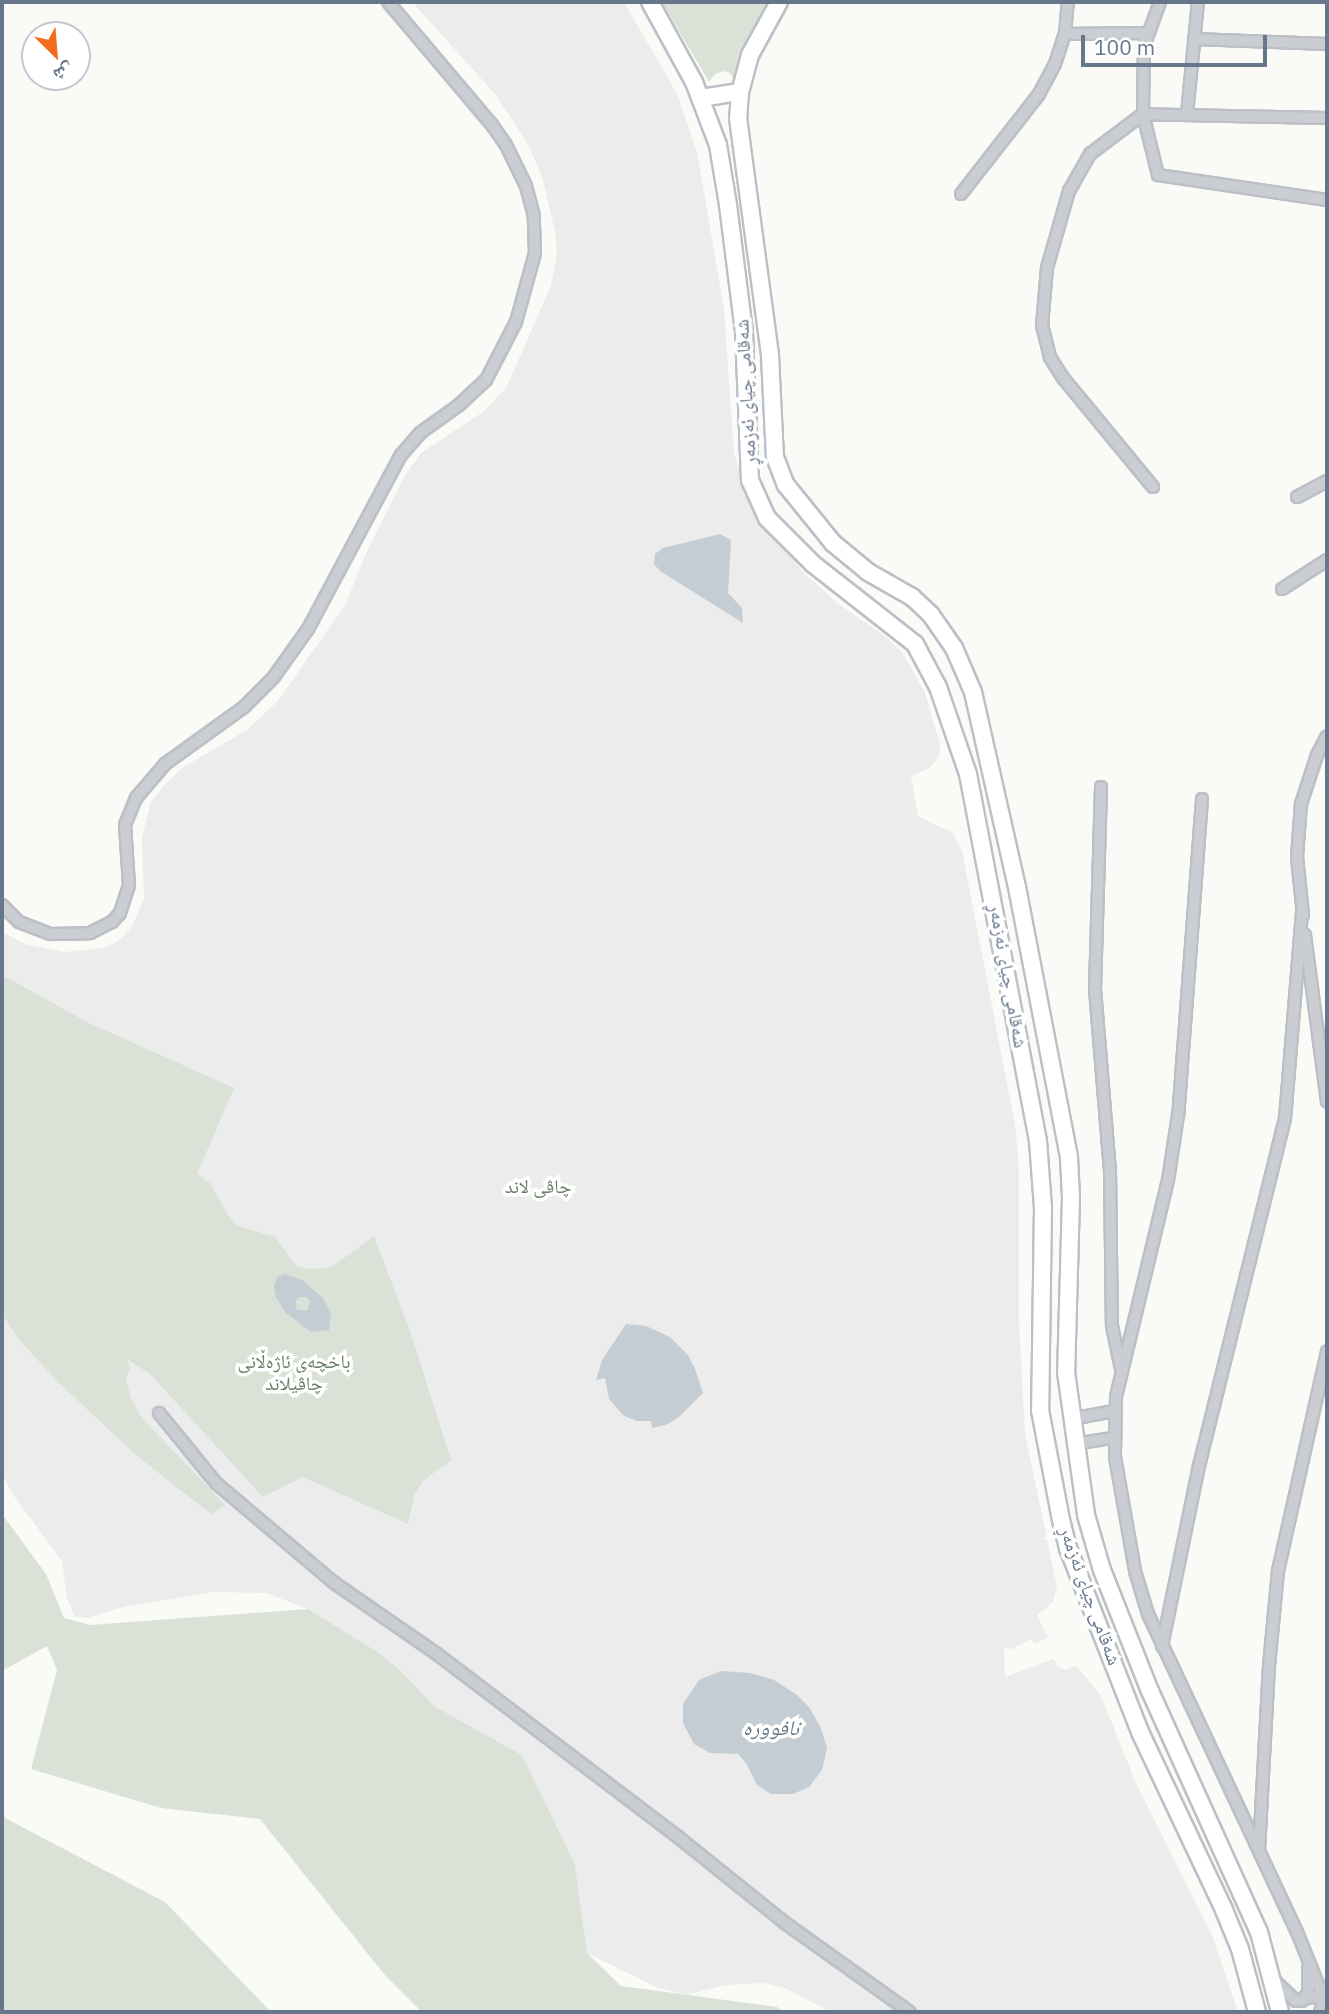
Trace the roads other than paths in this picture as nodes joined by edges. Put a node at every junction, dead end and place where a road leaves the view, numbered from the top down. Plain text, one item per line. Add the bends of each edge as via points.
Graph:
1 (388, 2) edge
2 (650, 2) edge
3 (779, 2) edge
4 (1068, 2) edge
5 (1160, 2) edge
6 (1198, 2) edge
7 (1148, 33) junction
8 (1065, 34) junction
9 (1194, 39) junction
10 (1327, 44) edge
11 (740, 92) junction
12 (701, 98) junction
13 (1143, 114) junction
14 (1187, 114) junction
15 (1327, 118) edge
16 (961, 194) dead end
17 (1327, 200) edge
18 (1327, 481) edge
19 (1153, 487) dead end
20 (1297, 497) dead end
21 (1327, 560) edge
22 (1282, 589) dead end
23 (1327, 736) edge
24 (1101, 787) dead end
25 (1202, 799) dead end
26 (2, 905) edge
27 (1302, 911) junction
28 (1327, 1101) edge
29 (1327, 1351) edge
30 (1122, 1371) junction
31 (1114, 1411) junction
32 (159, 1413) dead end
33 (1071, 1419) junction
34 (1114, 1438) junction
35 (1074, 1444) junction
36 (1162, 1646) junction
37 (1258, 1853) junction
38 (1307, 1958) junction
39 (1273, 1979) junction
40 (1327, 1987) edge
41 (1326, 2000) edge
42 (1302, 2001) junction
43 (910, 2012) edge
44 (1257, 2012) edge
45 (1280, 2012) edge
46 (1320, 2012) edge

1 - 26 street via 492,125 526,187 534,216 535,253 516,322 486,380 420,433 401,455 308,629 273,678 244,707 165,764 136,798 125,825 129,885 120,913 90,933 51,934 19,922
2 - 12 main road, شەقامی چیای ئەزمەڕ
3 - 11 main road, شەقامی چیای ئەزمەڕ via 754,46
4 - 8 street
5 - 7 street
6 - 9 street
7 - 8 street
7 - 13 street
8 - 16 street via 1039,94
9 - 10 street
9 - 14 street
11 - 12 main road
11 - 33 main road, شەقامی چیای ئەزمەڕ via 740,150 770,355 773,442 780,470 832,544 912,597 931,615 954,648 973,692 1017,887 1069,1158 1066,1372
12 - 44 main road, شەقامی چیای ئەزمەڕ via 718,145 730,217 744,332 750,480 767,518 813,564 915,644 938,687 968,774 1038,1141 1043,1206 1041,1410 1061,1520 1140,1732 1240,1949
13 - 14 street
13 - 17 street via 1158,175
13 - 19 street via 1090,154 1069,191 1047,268 1042,326 1050,358 1063,379
14 - 15 street
18 - 20 street
21 - 22 street
23 - 27 street via 1301,804 1297,857
24 - 30 street via 1095,989 1110,1170 1112,1325
25 - 30 street via 1178,1115 1163,1202
27 - 28 street
27 - 36 street via 1285,1119 1199,1466
29 - 37 street via 1278,1571
30 - 31 street
31 - 33 street
31 - 34 street
32 - 43 street via 216,1483 333,1582 438,1654 785,1923
33 - 35 main road, شەقامی چیای ئەزمەڕ
34 - 35 street
34 - 36 street via 1135,1571
35 - 39 main road, شەقامی چیای ئەزمەڕ via 1086,1515 1102,1570 1155,1702 1254,1920
36 - 37 street
37 - 38 street
38 - 41 street
38 - 42 street via 1309,1989
39 - 42 street via 1292,1998
39 - 45 main road, شەقامی چیای ئەزمەڕ
40 - 41 street
41 - 42 street via 1312,1997
41 - 46 street

